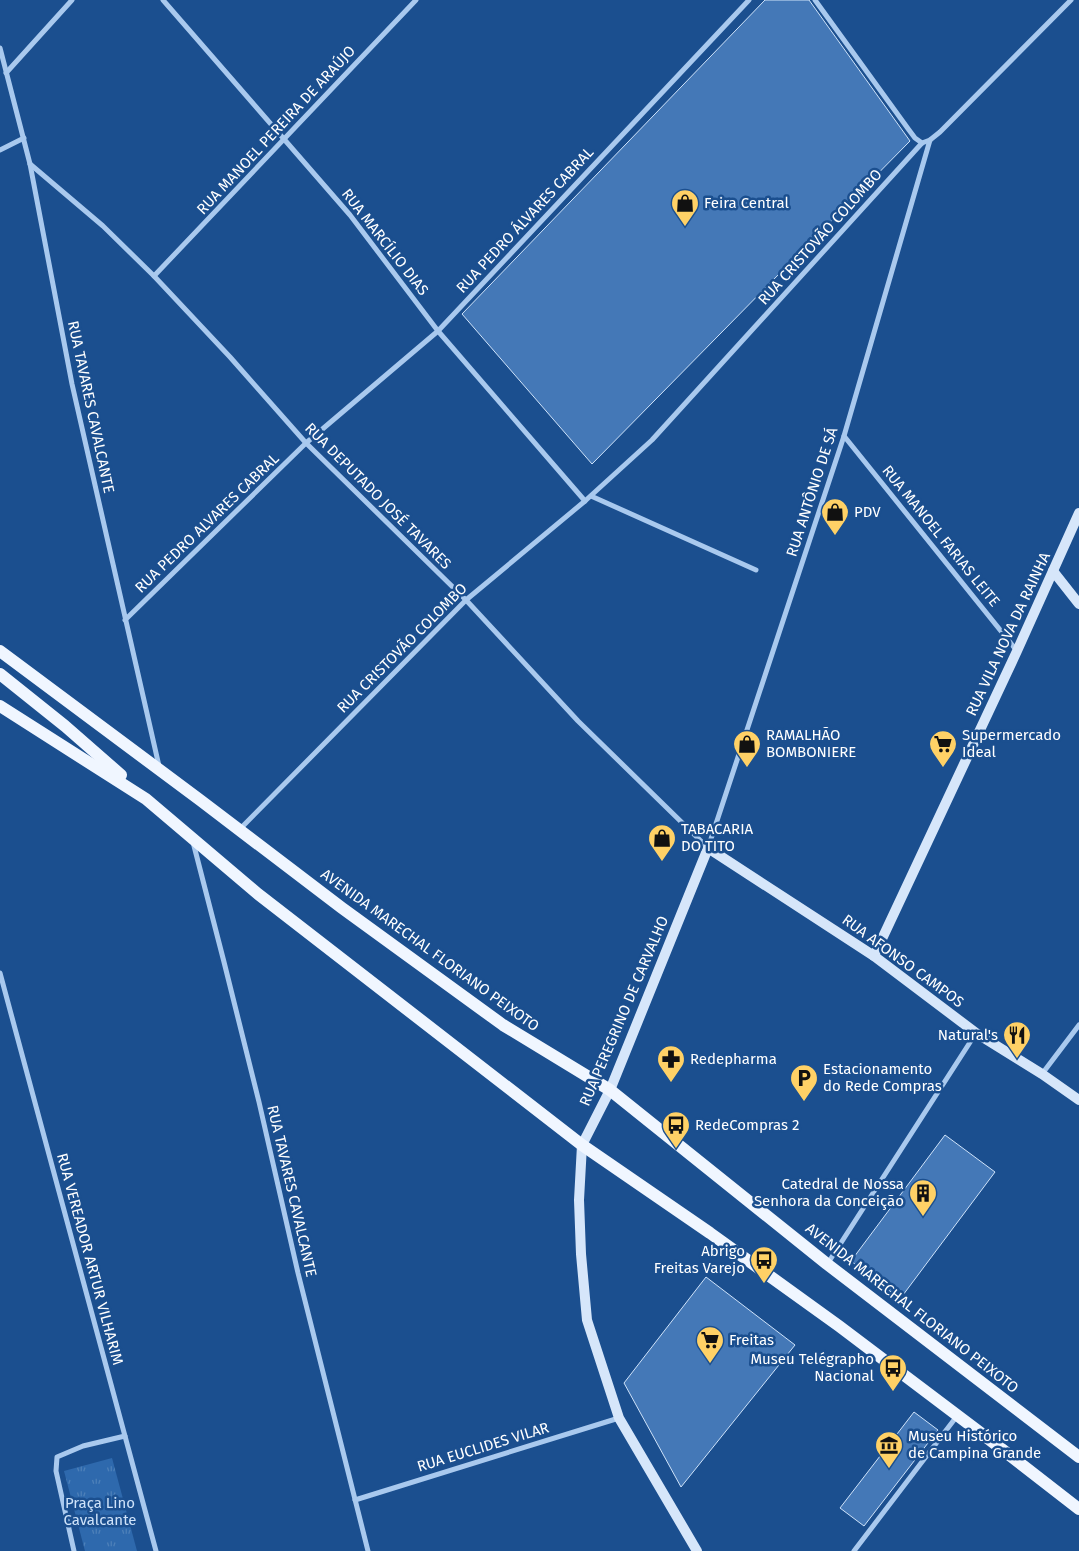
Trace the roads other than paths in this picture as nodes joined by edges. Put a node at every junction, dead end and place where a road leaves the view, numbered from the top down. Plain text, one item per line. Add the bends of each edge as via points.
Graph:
1 (72, 0) edge
2 (163, 0) edge
3 (416, 0) edge
4 (749, 0) edge
5 (815, 0) edge
6 (1072, 0) edge
7 (0, 48) edge
8 (6, 72) junction
9 (24, 138) junction
10 (285, 139) junction
11 (930, 140) junction
12 (922, 143) junction
13 (0, 150) edge
14 (30, 164) junction
15 (154, 276) junction
16 (438, 331) junction
17 (844, 436) junction
18 (306, 443) junction
19 (591, 496) junction
20 (585, 501) junction
21 (1079, 513) edge
22 (756, 570) dead end
23 (1053, 571) junction
24 (466, 600) junction
25 (1079, 604) edge
26 (126, 620) junction
27 (0, 651) edge
28 (1017, 651) junction
29 (0, 674) edge
30 (0, 706) edge
31 (160, 771) junction
32 (146, 799) junction
33 (240, 830) junction
34 (191, 837) junction
35 (708, 848) junction
36 (874, 956) junction
37 (0, 973) edge
38 (1079, 1025) edge
39 (976, 1033) junction
40 (1042, 1074) junction
41 (610, 1090) junction
42 (1079, 1100) edge
43 (582, 1145) junction
44 (828, 1264) junction
45 (958, 1416) junction
46 (619, 1418) junction
47 (125, 1436) junction
48 (1079, 1457) edge
49 (355, 1500) junction
50 (1079, 1509) edge
51 (74, 1551) edge
52 (156, 1551) edge
53 (368, 1551) edge
54 (697, 1551) edge
55 (854, 1551) edge

1 - 8 street
2 - 10 street, RUA MARCÍLIO DIAS
3 - 10 street, RUA MANOEL PEREIRA DE ARAÚJO
4 - 16 street, RUA PEDRO ÁLVARES CABRAL
5 - 12 street via 908,130
6 - 11 street, RUA CRISTOVÃO COLOMBO
7 - 8 street, RUA TAVARES CAVALCANTE
8 - 9 street, RUA TAVARES CAVALCANTE
9 - 13 street
9 - 14 street, RUA TAVARES CAVALCANTE
10 - 15 street, RUA MANOEL PEREIRA DE ARAÚJO
10 - 16 street, RUA MARCÍLIO DIAS via 350,215
11 - 12 street, RUA CRISTOVÃO COLOMBO
11 - 17 street, RUA ANTÔNIO DE SÁ
12 - 19 street, RUA CRISTOVÃO COLOMBO via 652,440
14 - 15 street, RUA DEPUTADO JOSÉ TAVARES via 103,226
14 - 26 street, RUA TAVARES CAVALCANTE via 72,384
15 - 18 street, RUA DEPUTADO JOSÉ TAVARES
16 - 18 street, RUA PEDRO ÁLVARES CABRAL
16 - 20 street, RUA MARCÍLIO DIAS
17 - 28 street, RUA MANOEL FARIAS LEITE
17 - 35 street, RUA ANTÔNIO DE SÁ
18 - 24 street, RUA DEPUTADO JOSÉ TAVARES
18 - 26 street, RUA PEDRO ALVARES CABRAL
19 - 20 street, RUA CRISTOVÃO COLOMBO
19 - 22 street
20 - 24 street, RUA CRISTOVÃO COLOMBO
21 - 23 street, RUA VILA NOVA DA RAINHA
23 - 25 street
23 - 28 street, RUA VILA NOVA DA RAINHA
24 - 33 street, RUA CRISTOVÃO COLOMBO
24 - 35 street, RUA DEPUTADO JOSÉ TAVARES via 578,721
26 - 31 street, RUA TAVARES CAVALCANTE
27 - 31 main road, AVENIDA MARECHAL FLORIANO PEIXOTO
28 - 36 street, RUA VILA NOVA DA RAINHA
29 - 32 main road via 65,726
30 - 32 main road
31 - 33 main road, AVENIDA MARECHAL FLORIANO PEIXOTO
32 - 34 main road
33 - 41 main road, AVENIDA MARECHAL FLORIANO PEIXOTO via 503,1025
34 - 43 main road via 258,894
34 - 49 street, RUA TAVARES CAVALCANTE via 250,1064
35 - 36 street, RUA AFONSO CAMPOS
35 - 41 street, RUA PEREGRINO DE CARVALHO
36 - 39 street, RUA AFONSO CAMPOS
37 - 47 street, RUA VEREADOR ARTUR VILHARIM
38 - 40 street
39 - 40 street, RUA AFONSO CAMPOS
39 - 44 street
40 - 42 street, RUA AFONSO CAMPOS
41 - 43 street, RUA PEREGRINO DE CARVALHO
41 - 44 main road, AVENIDA MARECHAL FLORIANO PEIXOTO
43 - 45 main road via 734,1250
43 - 46 street, RUA PEREGRINO DE CARVALHO via 579,1200 587,1320
44 - 48 main road, AVENIDA MARECHAL FLORIANO PEIXOTO
45 - 50 main road
45 - 55 street
46 - 49 street, RUA EUCLIDES VILAR
46 - 54 street, RUA PEREGRINO DE CARVALHO
47 - 51 street via 83,1446 57,1457 56,1471
47 - 52 street, RUA VEREADOR ARTUR VILHARIM
49 - 53 street, RUA TAVARES CAVALCANTE

